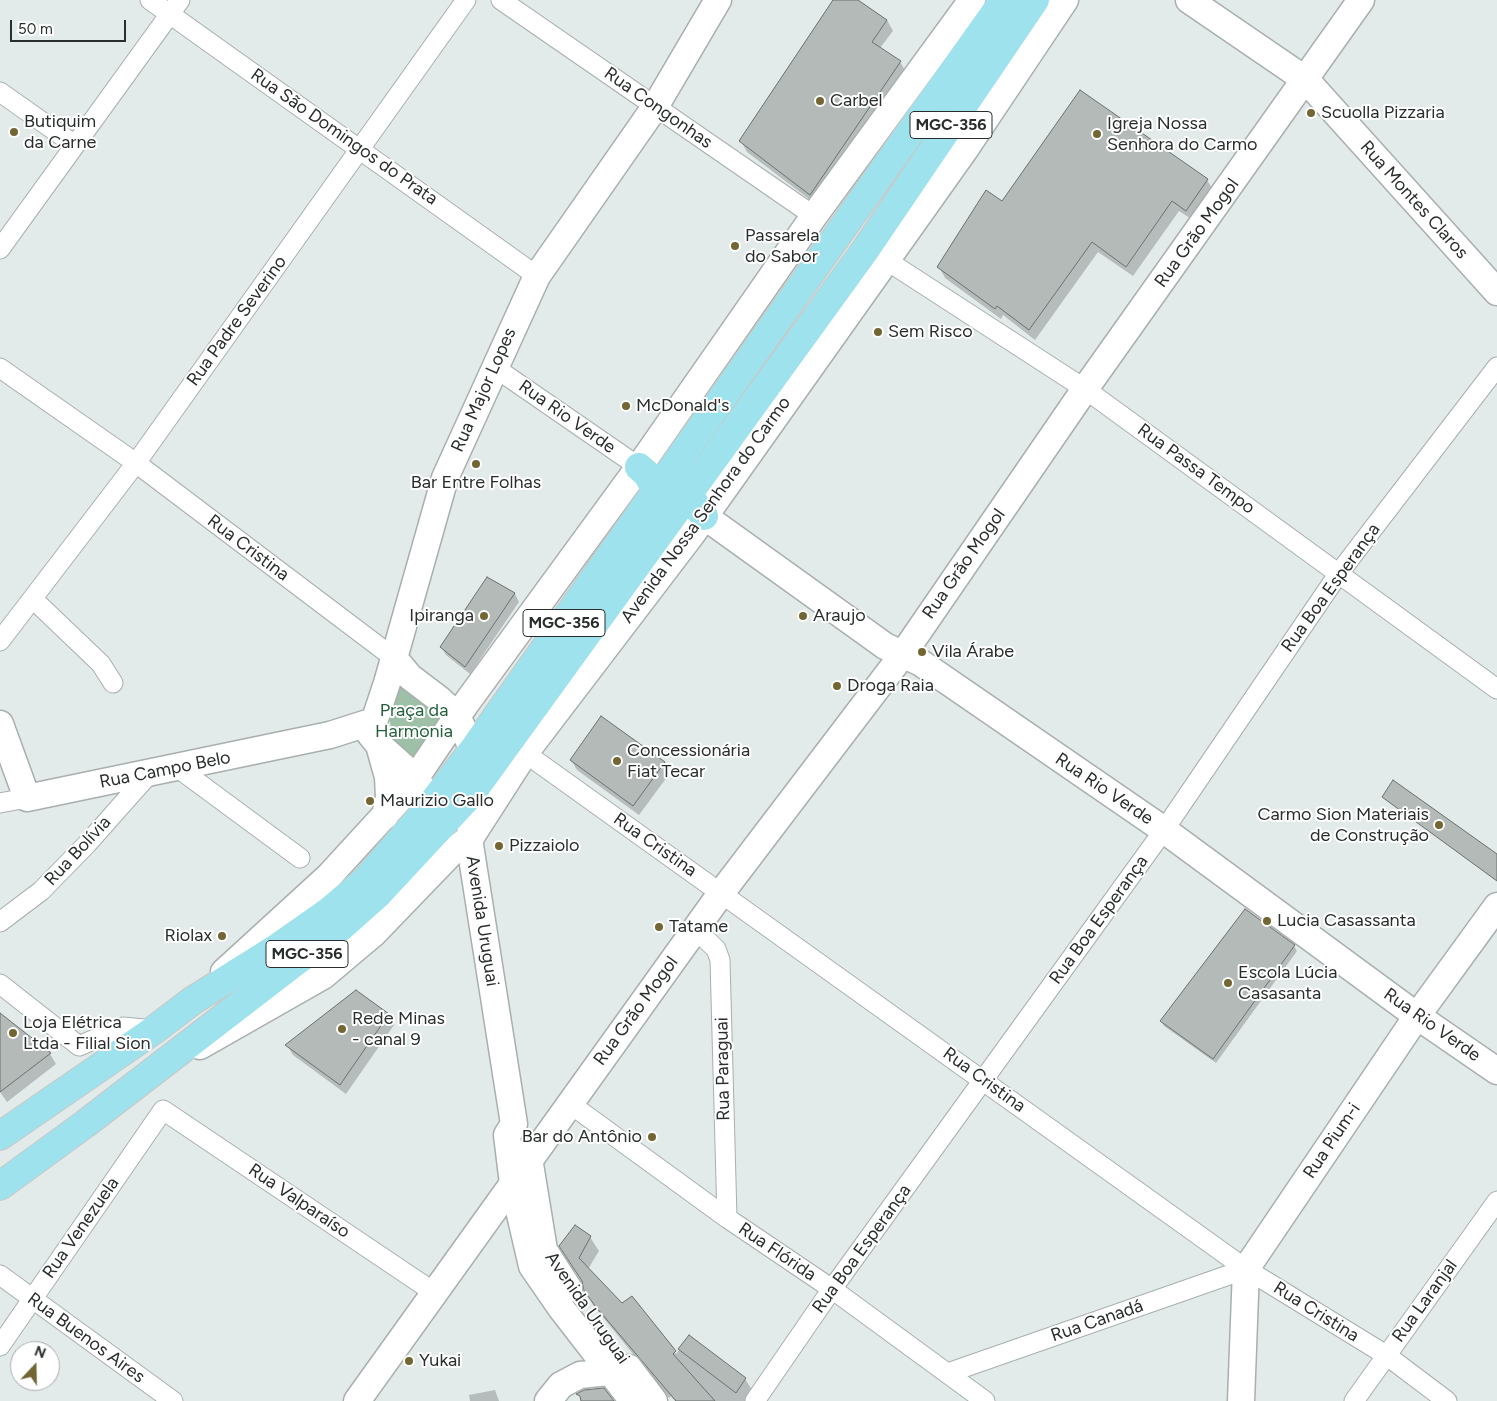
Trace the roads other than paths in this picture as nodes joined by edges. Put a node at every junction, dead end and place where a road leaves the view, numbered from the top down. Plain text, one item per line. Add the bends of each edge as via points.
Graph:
1 (150, 0) edge
2 (466, 0) edge
3 (502, 0) edge
4 (718, 0) edge
5 (972, 0) edge
6 (1004, 0) edge
7 (1035, 0) edge
8 (1065, 0) edge
9 (1189, 0) edge
10 (1361, 0) edge
11 (175, 7) edge
12 (1306, 80) junction
13 (0, 92) edge
14 (655, 106) junction
15 (75, 146) junction
16 (360, 148) junction
17 (814, 216) junction
18 (0, 249) edge
19 (886, 260) junction
20 (537, 276) junction
21 (1497, 292) edge
22 (494, 367) junction
23 (1497, 367) edge
24 (0, 368) edge
25 (1086, 389) junction
26 (724, 398) junction
27 (136, 463) junction
28 (639, 467) junction
29 (655, 495) junction
30 (696, 506) junction
31 (1339, 573) junction
32 (616, 596) junction
33 (32, 599) junction
34 (1, 638) edge
35 (903, 654) junction
36 (397, 673) junction
37 (113, 683) dead end
38 (1497, 689) edge
39 (457, 716) junction
40 (0, 724) edge
41 (374, 733) junction
42 (473, 750) junction
43 (525, 753) junction
44 (178, 768) junction
45 (150, 773) junction
46 (416, 778) junction
47 (471, 794) junction
48 (27, 798) junction
49 (0, 803) edge
50 (440, 810) junction
51 (385, 816) junction
52 (1164, 830) junction
53 (471, 837) junction
54 (300, 858) dead end
55 (444, 861) junction
56 (477, 884) junction
57 (722, 892) junction
58 (1497, 906) edge
59 (0, 922) edge
60 (696, 929) junction
61 (0, 984) edge
62 (192, 1001) junction
63 (1417, 1016) junction
64 (154, 1030) junction
65 (1497, 1071) edge
66 (151, 1072) junction
67 (984, 1080) junction
68 (163, 1110) joint
69 (563, 1112) junction
70 (519, 1128) junction
71 (0, 1136) edge
72 (530, 1162) junction
73 (513, 1184) junction
74 (0, 1186) edge
75 (1497, 1201) edge
76 (727, 1218) junction
77 (1246, 1269) junction
78 (0, 1275) edge
79 (832, 1289) junction
80 (435, 1292) junction
81 (32, 1300) junction
82 (593, 1322) junction
83 (0, 1346) edge
84 (590, 1347) junction
85 (1386, 1355) junction
86 (609, 1372) junction
87 (948, 1373) junction
88 (580, 1375) junction
89 (173, 1401) edge
90 (357, 1401) edge
91 (548, 1401) edge
92 (633, 1401) edge
93 (654, 1401) edge
94 (755, 1401) edge
95 (985, 1401) edge
96 (1241, 1401) edge
97 (1354, 1401) edge
98 (1448, 1401) edge

1 - 11 street, Rua São Domingos do Prata
2 - 16 street, Rua Padre Severino
3 - 14 street, Rua Congonhas
4 - 14 street, Rua Major Lopes
5 - 17 street, Avenida Nossa Senhora do Carmo / MGC-356
6 - 26 main road, Avenida Nossa Senhora do Carmo / MGC-356
7 - 30 main road, Avenida Nossa Senhora do Carmo / MGC-356
8 - 19 street, Avenida Nossa Senhora do Carmo / MGC-356
9 - 12 street, Rua Montes Claros
10 - 12 street, Rua Grão Mogol
11 - 15 street
11 - 16 street, Rua São Domingos do Prata
12 - 21 street, Rua Montes Claros
12 - 25 street, Rua Grão Mogol
13 - 15 street
14 - 17 street, Rua Congonhas
14 - 20 street, Rua Major Lopes
15 - 18 street
16 - 20 street, Rua São Domingos do Prata
16 - 27 street, Rua Padre Severino
17 - 28 street, Avenida Nossa Senhora do Carmo / MGC-356
19 - 25 street, Rua Passa Tempo
19 - 30 street, Avenida Nossa Senhora do Carmo / MGC-356
20 - 22 street, Rua Major Lopes
22 - 28 street, Rua Rio Verde
22 - 36 street, Rua Major Lopes via 445,478
23 - 31 street, Rua Boa Esperança
24 - 27 street, Rua Cristina
25 - 31 street, Rua Passa Tempo
25 - 35 street, Rua Grão Mogol
26 - 29 main road, Avenida Nossa Senhora do Carmo / MGC-356
26 - 30 main road via 713,432 691,464 686,483
27 - 33 street, Rua Padre Severino
27 - 36 street, Rua Cristina
28 - 29 main road via 647,474
28 - 39 street, Avenida Nossa Senhora do Carmo / MGC-356
29 - 32 main road via 656,509 652,520 625,565
29 - 42 main road, Avenida Nossa Senhora do Carmo / MGC-356
30 - 32 main road, Avenida Nossa Senhora do Carmo / MGC-356 via 674,512
30 - 35 street, Rua Rio Verde via 885,646
30 - 43 street, Avenida Nossa Senhora do Carmo / MGC-356
31 - 38 street, Rua Passa Tempo
31 - 52 street, Rua Boa Esperança
32 - 47 main road, Avenida Nossa Senhora do Carmo / MGC-356
33 - 34 street, Rua Padre Severino
33 - 37 street via 101,664
35 - 52 street, Rua Rio Verde via 921,663
35 - 57 street, Rua Grão Mogol
36 - 39 street, Rua Cristina via 439,699
36 - 41 street, Rua Major Lopes
39 - 42 street, Rua Cristina
39 - 46 street, Avenida Nossa Senhora do Carmo / MGC-356
40 - 48 street
41 - 44 street, Rua Campo Belo via 330,736
41 - 46 street
41 - 51 street via 388,777 389,797
42 - 47 street, Avenida Uruguai
42 - 50 main road, Avenida Nossa Senhora do Carmo / MGC-356
43 - 53 street, Avenida Nossa Senhora do Carmo / MGC-356
43 - 57 street, Rua Cristina
44 - 45 street, Rua Campo Belo
44 - 54 street
45 - 48 street, Rua Campo Belo
45 - 59 street, Rua Bolívia via 41,891
46 - 50 street
46 - 51 street, Avenida Nossa Senhora do Carmo / MGC-356
47 - 50 main road, Avenida Nossa Senhora do Carmo / MGC-356
47 - 53 street, Avenida Uruguai
48 - 49 street, Rua Campo Belo
50 - 53 street, Avenida Uruguai
50 - 62 main road, Avenida Nossa Senhora do Carmo / MGC-356 via 328,912
50 - 66 main road, Avenida Nossa Senhora do Carmo / MGC-356 via 378,894 341,927
51 - 62 street, Avenida Nossa Senhora do Carmo / MGC-356 via 329,876
52 - 63 street, Rua Rio Verde
52 - 67 street, Rua Boa Esperança
53 - 55 street, Avenida Nossa Senhora do Carmo / MGC-356
53 - 56 street, Avenida Uruguai
55 - 56 street via 457,860 463,864
55 - 66 street, Avenida Nossa Senhora do Carmo / MGC-356 via 374,934 322,976 208,1043
56 - 70 street, Avenida Uruguai
57 - 60 street, Rua Grão Mogol
57 - 67 street, Rua Cristina
58 - 63 street, Rua Pium-i
60 - 69 street, Rua Grão Mogol
60 - 76 street, Rua Paraguai via 716,949 720,960
61 - 64 street via 79,1046 123,1027
62 - 64 main road, Avenida Nossa Senhora do Carmo / MGC-356
63 - 65 street, Rua Rio Verde
63 - 77 street, Rua Pium-i
64 - 71 main road, Avenida Nossa Senhora do Carmo / MGC-356
66 - 74 main road, Avenida Nossa Senhora do Carmo / MGC-356
67 - 77 street, Rua Cristina
67 - 79 street, Rua Boa Esperança
68 - 80 street, Rua Valparaíso
68 - 81 street, Rua Venezuela
69 - 70 street, Rua Grão Mogol via 537,1132
69 - 72 street, Rua Grão Mogol
69 - 76 street, Rua Flórida
70 - 72 street, Avenida Uruguai
70 - 73 street, Avenida Uruguai via 508,1135
72 - 73 street, Rua Grão Mogol
72 - 82 street, Avenida Uruguai via 544,1250
73 - 80 street, Rua Grão Mogol
73 - 84 street, Avenida Uruguai via 532,1266
75 - 85 street, Rua Laranjal
76 - 79 street, Rua Flórida
77 - 85 street, Rua Cristina
77 - 87 street, Rua Canadá
77 - 96 street
78 - 81 street, Rua Buenos Aires
79 - 87 street, Rua Flórida
79 - 94 street, Rua Boa Esperança
80 - 90 street, Rua Grão Mogol
81 - 83 street, Rua Venezuela
81 - 89 street, Rua Buenos Aires
82 - 84 street
82 - 93 street, Avenida Uruguai
84 - 86 street, Avenida Uruguai
84 - 88 street
85 - 97 street, Rua Laranjal
85 - 98 street, Rua Cristina
86 - 88 street
86 - 92 street, Avenida Uruguai
87 - 95 street, Rua Flórida
88 - 91 street via 561,1385

